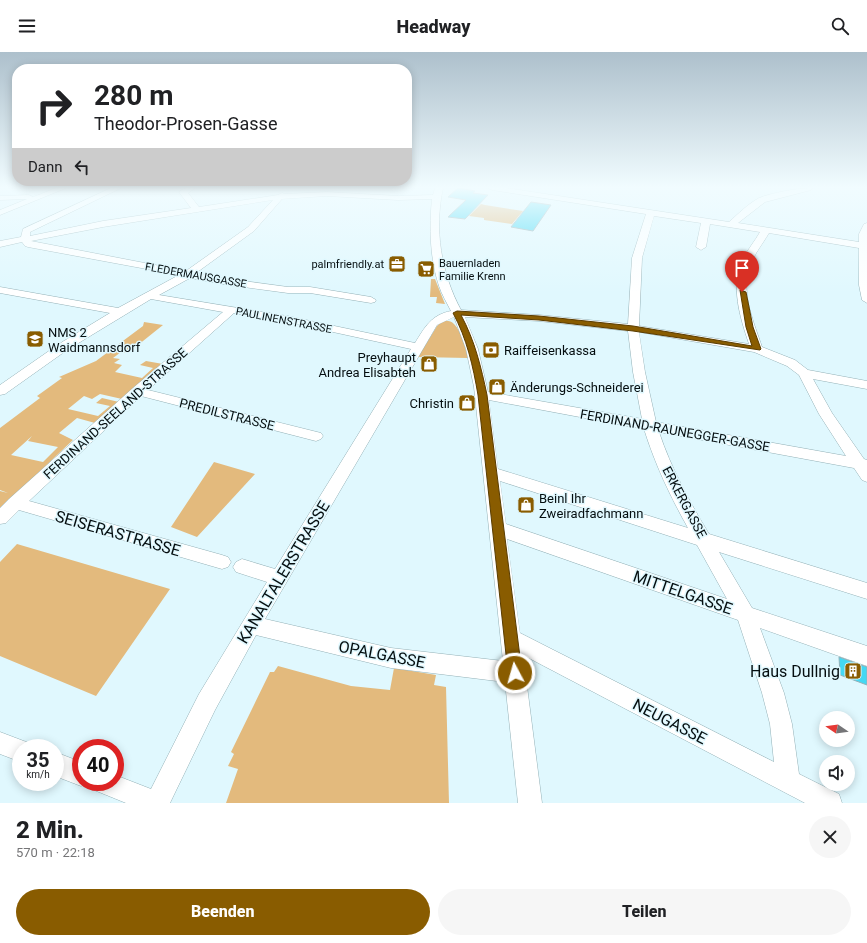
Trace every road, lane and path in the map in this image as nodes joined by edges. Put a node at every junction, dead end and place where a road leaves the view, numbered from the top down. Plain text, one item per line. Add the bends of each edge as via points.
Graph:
1 (43, 223) edge
2 (111, 223) edge
3 (256, 223) edge
4 (436, 223) edge
5 (648, 223) edge
6 (706, 223) edge
7 (719, 223) edge
8 (733, 223) edge
9 (731, 225) junction
10 (867, 226) edge
11 (766, 230) junction
12 (25, 239) junction
13 (0, 244) edge
14 (865, 245) edge
15 (701, 247) dead end
16 (187, 275) junction
17 (0, 290) edge
18 (149, 296) junction
19 (371, 300) dead end
20 (867, 300) edge
21 (232, 310) junction
22 (120, 312) junction
23 (457, 313) junction
24 (633, 328) junction
25 (418, 347) junction
26 (757, 349) junction
27 (804, 372) junction
28 (867, 385) edge
29 (138, 391) junction
30 (0, 392) edge
31 (482, 395) junction
32 (650, 425) junction
33 (316, 436) dead end
34 (863, 464) edge
35 (492, 473) junction
36 (867, 476) edge
37 (15, 504) junction
38 (0, 518) edge
39 (498, 529) junction
40 (705, 540) junction
41 (222, 562) dead end
42 (242, 567) dead end
43 (280, 578) junction
44 (867, 591) edge
45 (745, 613) junction
46 (251, 625) junction
47 (511, 639) junction
48 (867, 656) edge
49 (515, 673) junction
50 (0, 743) edge
51 (12, 748) edge
52 (788, 781) junction
53 (124, 790) edge
54 (157, 803) edge
55 (530, 803) edge
56 (830, 803) edge

1 - 12 street via 25,233
2 - 12 street
3 - 16 street
4 - 23 street via 439,266 444,286
5 - 24 street, ERKERGASSE via 637,258
6 - 15 street
7 - 9 street
8 - 9 street
9 - 11 street
10 - 14 street via 863,234
11 - 14 street
11 - 26 street via 748,259 742,275 745,309
12 - 13 street
12 - 16 street, FLEDERMAUSGASSE via 31,245
14 - 20 street via 864,285
16 - 18 street
16 - 19 street, FLEDERMAUSGASSE
17 - 22 street
18 - 21 street, PAULINENSTRASSE
18 - 22 street
21 - 25 street, PAULINENSTRASSE
21 - 29 street, FERDINAND-SEELAND-STRASSE
22 - 30 street via 63,347
23 - 24 street
23 - 25 street, KANALTALERSTRASSE via 433,323
23 - 31 street via 477,363
24 - 26 street
24 - 32 street, ERKERGASSE
25 - 43 street, KANALTALERSTRASSE
26 - 27 street via 791,363
27 - 28 street
27 - 34 street via 826,414
29 - 33 street, PREDILSTRASSE
29 - 37 street, FERDINAND-SEELAND-STRASSE
31 - 32 street, FERDINAND-RAUNEGGER-GASSE
31 - 35 street
32 - 34 street, FERDINAND-RAUNEGGER-GASSE
32 - 40 street, ERKERGASSE via 677,494
34 - 36 street
35 - 39 street
35 - 40 street
37 - 38 street, FERDINAND-SEELAND-STRASSE
37 - 41 street, SEISERASTRASSE
39 - 45 street, MITTELGASSE
39 - 47 street
40 - 44 street
40 - 45 street, ERKERGASSE
42 - 43 street
43 - 46 street, KANALTALERSTRASSE
45 - 48 street, MITTELGASSE
45 - 52 street, ERKERGASSE via 782,730
46 - 49 street, OPALGASSE via 391,658
46 - 54 street, KANALTALERSTRASSE via 207,702
47 - 49 street
47 - 52 street, NEUGASSE
49 - 55 street
50 - 51 street
52 - 56 street, NEUGASSE
53 - 54 street

